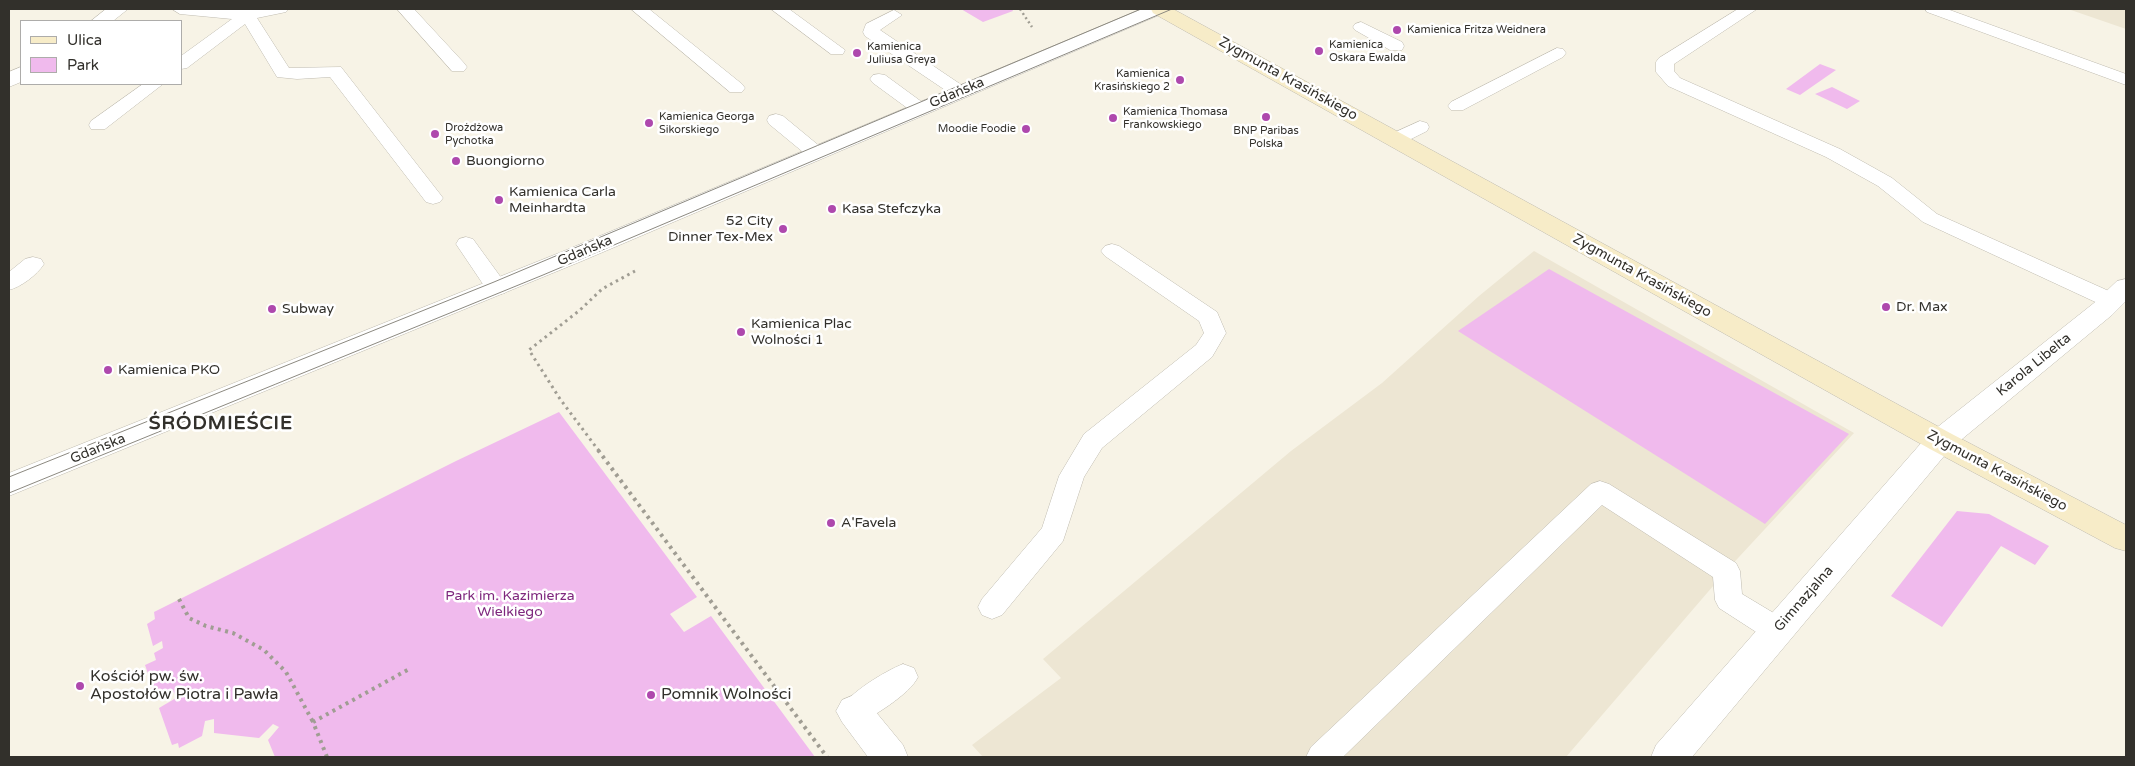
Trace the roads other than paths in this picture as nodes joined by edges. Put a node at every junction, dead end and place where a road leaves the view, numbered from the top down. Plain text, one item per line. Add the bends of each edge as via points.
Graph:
1 (119, 9) edge
2 (180, 9) edge
3 (280, 9) edge
4 (405, 9) edge
5 (639, 9) edge
6 (779, 9) edge
7 (1159, 9) edge
8 (1749, 9) edge
9 (1933, 9) edge
10 (894, 15) dead end
11 (247, 16) junction
12 (102, 20) edge
13 (1361, 27) dead end
14 (1396, 46) dead end
15 (837, 50) dead end
16 (1557, 53) dead end
17 (182, 63) edge
18 (458, 67) dead end
19 (20, 74) edge
20 (879, 79) dead end
21 (2126, 80) edge
22 (9, 81) edge
23 (153, 85) edge
24 (736, 88) dead end
25 (960, 92) junction
26 (1457, 106) dead end
27 (920, 109) junction
28 (776, 120) dead end
29 (98, 125) dead end
30 (1420, 127) dead end
31 (1396, 140) junction
32 (816, 153) junction
33 (433, 198) dead end
34 (466, 244) dead end
35 (1112, 251) dead end
36 (33, 264) dead end
37 (9, 283) edge
38 (504, 285) junction
39 (2119, 294) edge
40 (1940, 441) junction
41 (9, 485) edge
42 (2126, 539) edge
43 (992, 608) dead end
44 (1776, 630) junction
45 (903, 677) dead end
46 (854, 711) joint
47 (890, 757) edge
48 (1322, 757) edge
49 (1670, 757) edge

1 - 12 street
2 - 11 lane
3 - 11 lane
4 - 18 lane
5 - 24 lane
6 - 15 lane
7 - 25 street, Gdańska
7 - 31 street, Zygmunta Krasińskiego
8 - 39 lane via 1664,62 1665,72 1674,82 1833,153 1868,172 1930,218
9 - 21 lane
10 - 25 lane via 872,27 871,32
11 - 17 lane
11 - 33 lane via 284,73 335,71
13 - 14 lane
16 - 26 lane
19 - 22 street
20 - 27 lane
23 - 29 lane
25 - 27 street, Gdańska
27 - 32 street, Gdańska
28 - 32 lane
30 - 31 lane
31 - 40 street, Zygmunta Krasińskiego
32 - 38 street, Gdańska
34 - 38 lane
35 - 43 lane via 1209,317 1215,332 1204,351 1093,441 1072,476 1054,533
36 - 37 lane
38 - 41 street, Gdańska
39 - 40 street, Karola Libelta
40 - 42 street, Zygmunta Krasińskiego
40 - 44 street, Gimnazjalna
44 - 48 lane via 1729,600 1726,572 1600,491
44 - 49 street, Gimnazjalna
45 - 46 lane
46 - 47 street

